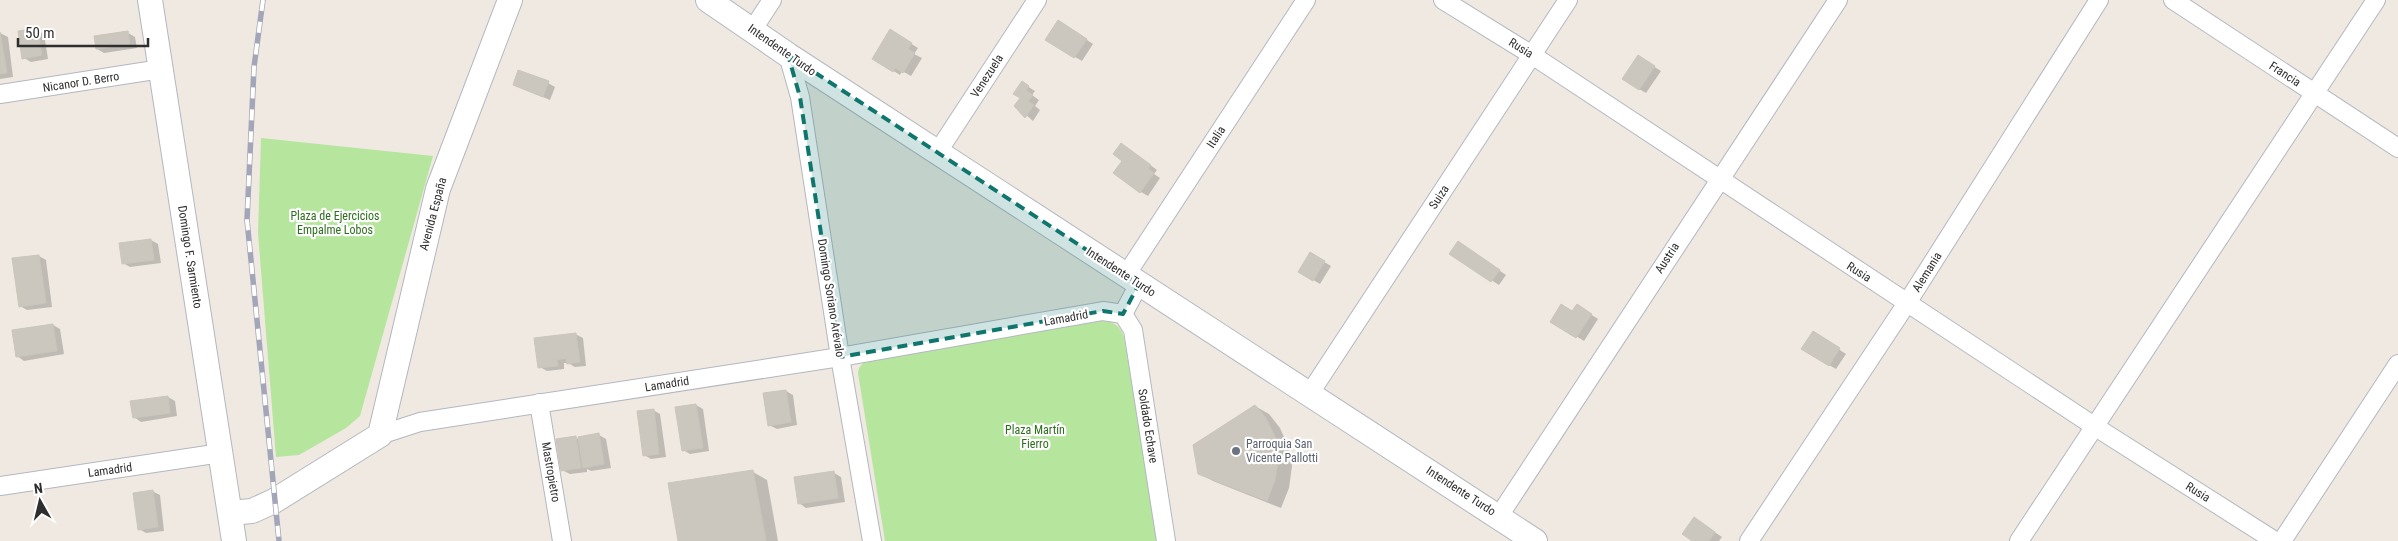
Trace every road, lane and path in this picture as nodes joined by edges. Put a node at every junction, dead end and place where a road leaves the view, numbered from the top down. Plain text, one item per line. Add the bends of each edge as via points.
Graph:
1 (150, 0) edge
2 (510, 0) edge
3 (708, 0) edge
4 (772, 0) edge
5 (1037, 0) edge
6 (1306, 0) edge
7 (1443, 0) edge
8 (1568, 0) edge
9 (1838, 0) edge
10 (2099, 0) edge
11 (2173, 0) edge
12 (2376, 0) edge
13 (753, 30) junction
14 (788, 55) junction
15 (1532, 55) junction
16 (161, 69) junction
17 (0, 94) edge
18 (2315, 94) junction
19 (2398, 148) edge
20 (937, 153) junction
21 (1718, 180) junction
22 (1132, 280) junction
23 (1907, 303) junction
24 (1124, 314) junction
25 (840, 357) junction
26 (2398, 364) edge
27 (1310, 393) junction
28 (539, 403) junction
29 (2094, 426) junction
30 (380, 436) junction
31 (221, 454) junction
32 (0, 486) edge
33 (230, 514) junction
34 (1499, 516) junction
35 (234, 541) edge
36 (562, 541) edge
37 (872, 541) edge
38 (1166, 541) edge
39 (1535, 541) edge
40 (1749, 541) edge
41 (2019, 541) edge
42 (2275, 541) edge
43 (2282, 541) edge

1 - 16 street, Domingo F. Sarmiento
2 - 30 street, Avenida España via 438,189
3 - 13 street, Intendente Turdo
4 - 13 street
5 - 20 street, Venezuela
6 - 22 street, Italia
7 - 15 street, Rusia
8 - 15 street, Suiza
9 - 21 street, Austria
10 - 23 street, Alemania
11 - 18 street, Francia
12 - 18 street
13 - 14 street, Intendente Turdo
14 - 20 street, Intendente Turdo
14 - 25 street, Domingo Soriano Arévalo via 800,97
15 - 21 street, Rusia
15 - 27 street, Suiza
16 - 17 street, Nicanor D. Berro
16 - 31 street, Domingo F. Sarmiento
18 - 19 street, Francia
18 - 29 street
20 - 22 street, Intendente Turdo
21 - 23 street, Rusia
21 - 34 street, Austria
22 - 24 street, Italia
22 - 27 street, Intendente Turdo
23 - 29 street, Rusia
23 - 40 street, Alemania
24 - 25 street, Lamadrid via 1103,311
24 - 38 street, Soldado Echave via 1133,330
25 - 28 street, Lamadrid
25 - 37 street, Domingo Soriano Arévalo
26 - 43 street
27 - 34 street, Intendente Turdo
28 - 30 street, Lamadrid via 420,422
28 - 36 street, Mastropietro
29 - 41 street
29 - 42 street, Rusia
30 - 33 street, Lamadrid via 274,502 252,511
31 - 32 street, Lamadrid
31 - 33 street, Domingo F. Sarmiento
33 - 35 street, Domingo F. Sarmiento
34 - 39 street, Intendente Turdo

